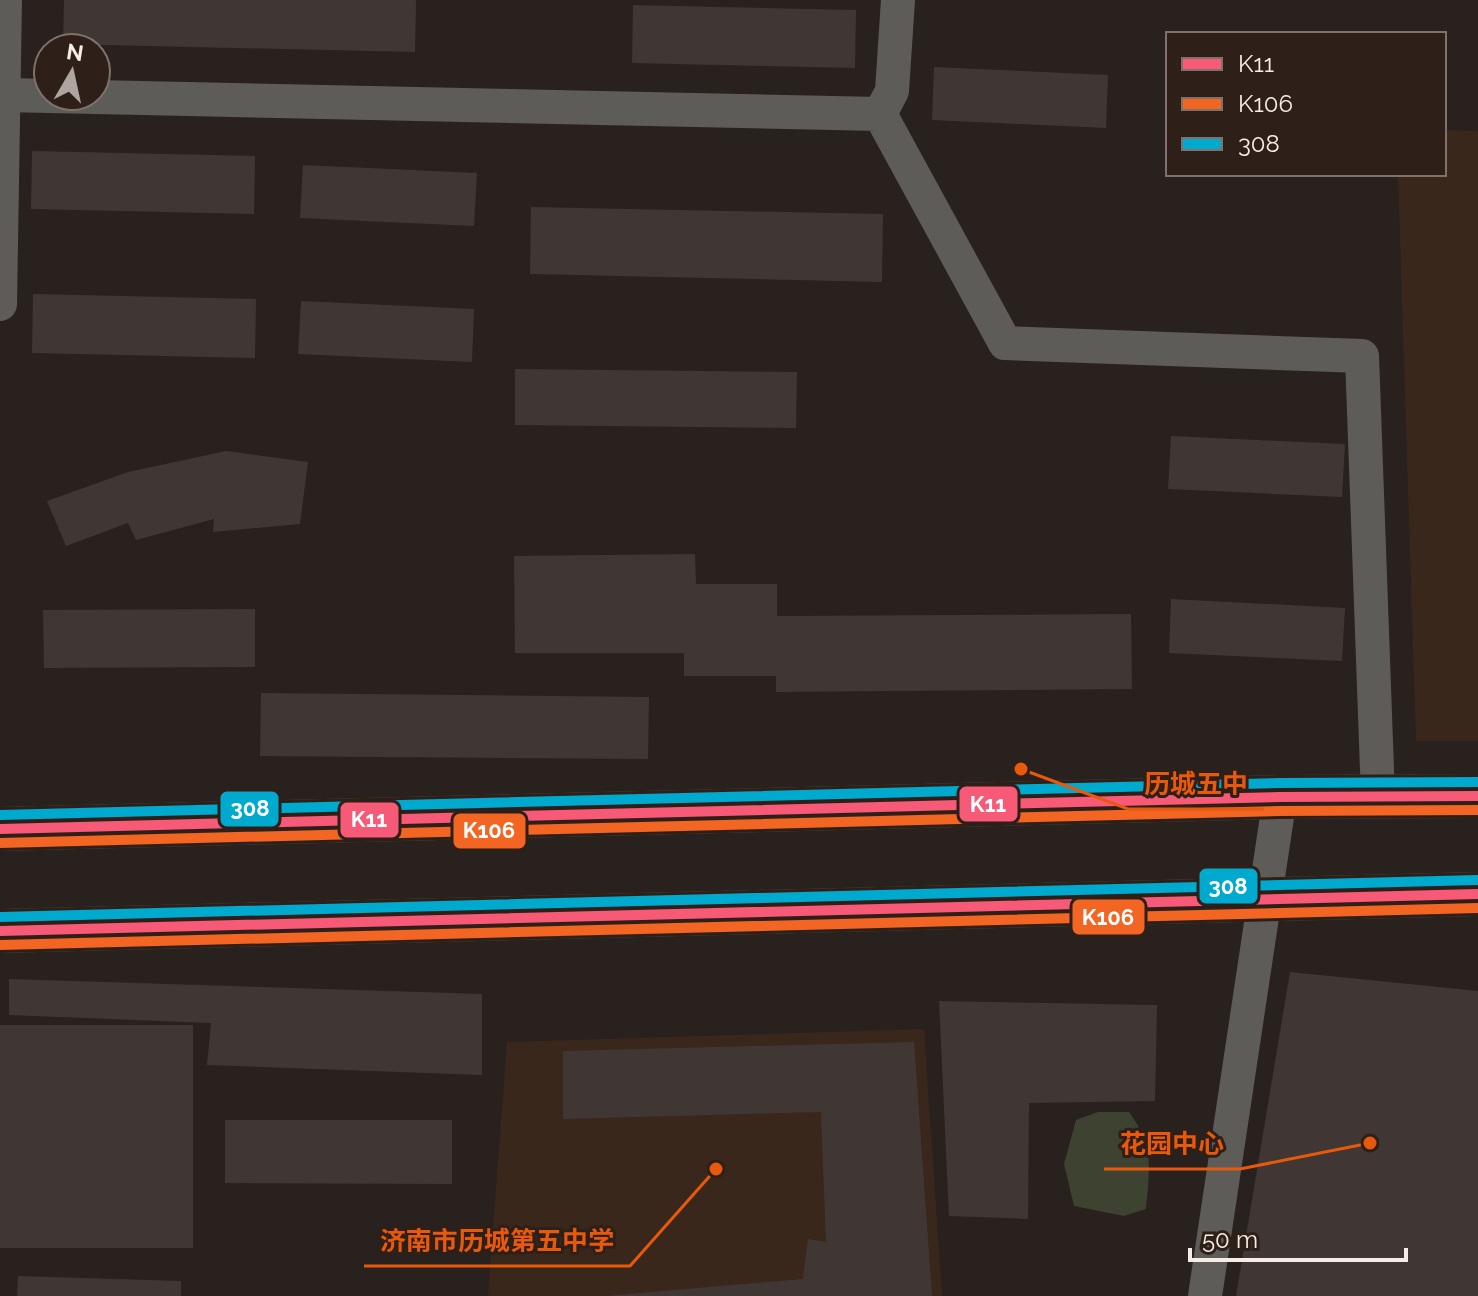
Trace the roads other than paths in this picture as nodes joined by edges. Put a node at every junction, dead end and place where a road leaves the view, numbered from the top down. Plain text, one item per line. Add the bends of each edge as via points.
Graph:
1 (5, 0) edge
2 (898, 0) edge
3 (4, 95) junction
4 (880, 114) junction
5 (0, 304) edge
6 (1478, 796) edge
7 (1280, 797) junction
8 (1378, 797) junction
9 (0, 829) edge
10 (1478, 894) edge
11 (1262, 899) junction
12 (0, 931) edge
13 (1205, 1296) edge

1 - 3 street
2 - 4 street via 892,91
3 - 4 street
3 - 5 street
4 - 8 street via 1005,343 1362,356
6 - 8 main road
7 - 8 main road
7 - 9 main road
7 - 11 street
10 - 11 main road
11 - 12 main road
11 - 13 street

